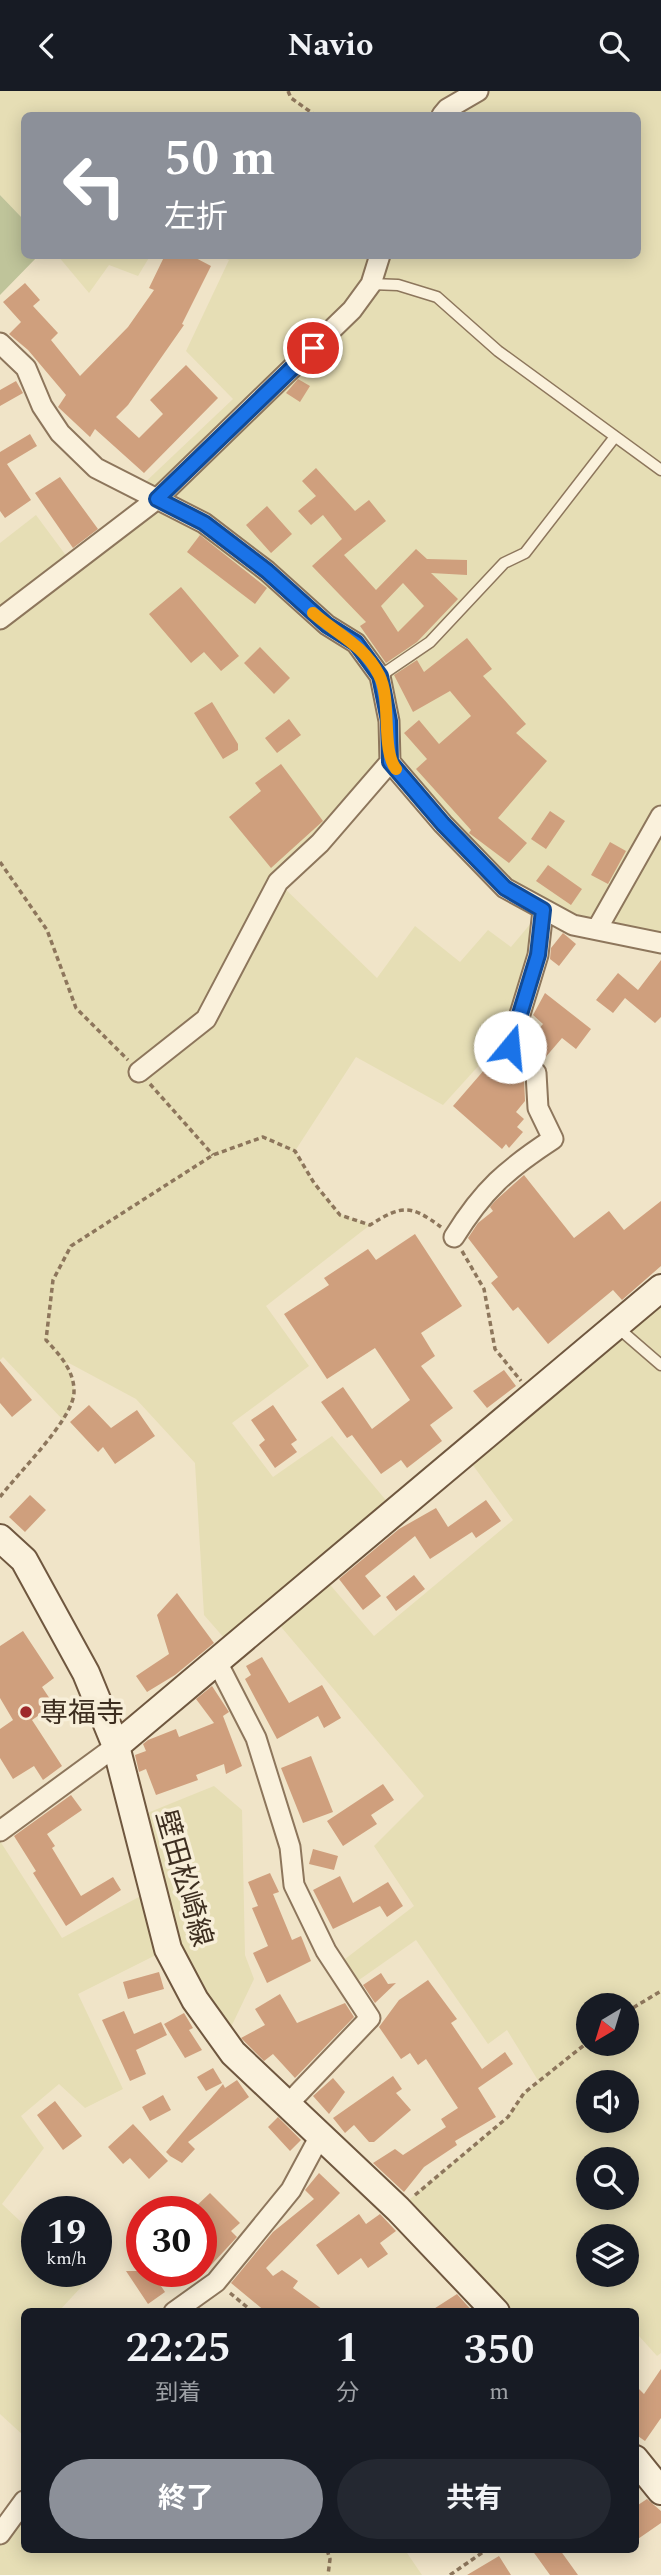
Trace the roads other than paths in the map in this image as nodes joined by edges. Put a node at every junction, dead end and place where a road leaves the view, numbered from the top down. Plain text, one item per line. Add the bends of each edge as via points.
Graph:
1 (478, 91) edge
2 (444, 112) edge
3 (379, 259) edge
4 (372, 284) junction
5 (0, 343) edge
6 (614, 438) junction
7 (661, 470) edge
8 (157, 499) junction
9 (0, 619) edge
10 (380, 676) junction
11 (390, 762) junction
12 (661, 816) edge
13 (543, 910) junction
14 (597, 929) junction
15 (661, 943) edge
16 (139, 1072) road end
17 (454, 1237) road end
18 (661, 1288) edge
19 (617, 1327) junction
20 (661, 1365) edge
21 (0, 1538) edge
22 (216, 1660) junction
23 (116, 1746) junction
24 (3, 1823) edge
25 (288, 2104) junction
26 (320, 2136) junction
27 (180, 2308) edge
28 (492, 2308) edge
29 (21, 2505) edge
30 (0, 2534) edge

1 - 2 street
3 - 4 street
4 - 6 lane via 398,285 437,297 498,351
4 - 8 street via 352,310
5 - 8 street via 26,369 60,433 96,468
6 - 7 lane
6 - 10 lane via 525,553 504,563 430,642
8 - 9 street
8 - 10 street via 204,523 267,571 327,625 356,643
10 - 11 street via 389,721
11 - 13 street via 505,888
11 - 16 street via 320,843 278,882 206,1019
12 - 14 street
13 - 14 street via 573,925
13 - 17 street via 538,955 510,1047 536,1073 538,1108 553,1139 515,1164 476,1201
14 - 15 street
18 - 19 main road
19 - 20 lane
19 - 22 main road
21 - 23 main road, 壁田松崎線 via 24,1560 86,1673
22 - 23 main road
22 - 25 street via 256,1738 290,1847 294,1885 326,1951 370,2018
23 - 24 street
23 - 25 main road, 壁田松崎線 via 168,1949 195,2000 233,2053
25 - 26 main road, 壁田松崎線
26 - 27 street via 290,2190 216,2282
26 - 28 main road, 壁田松崎線
29 - 30 street

